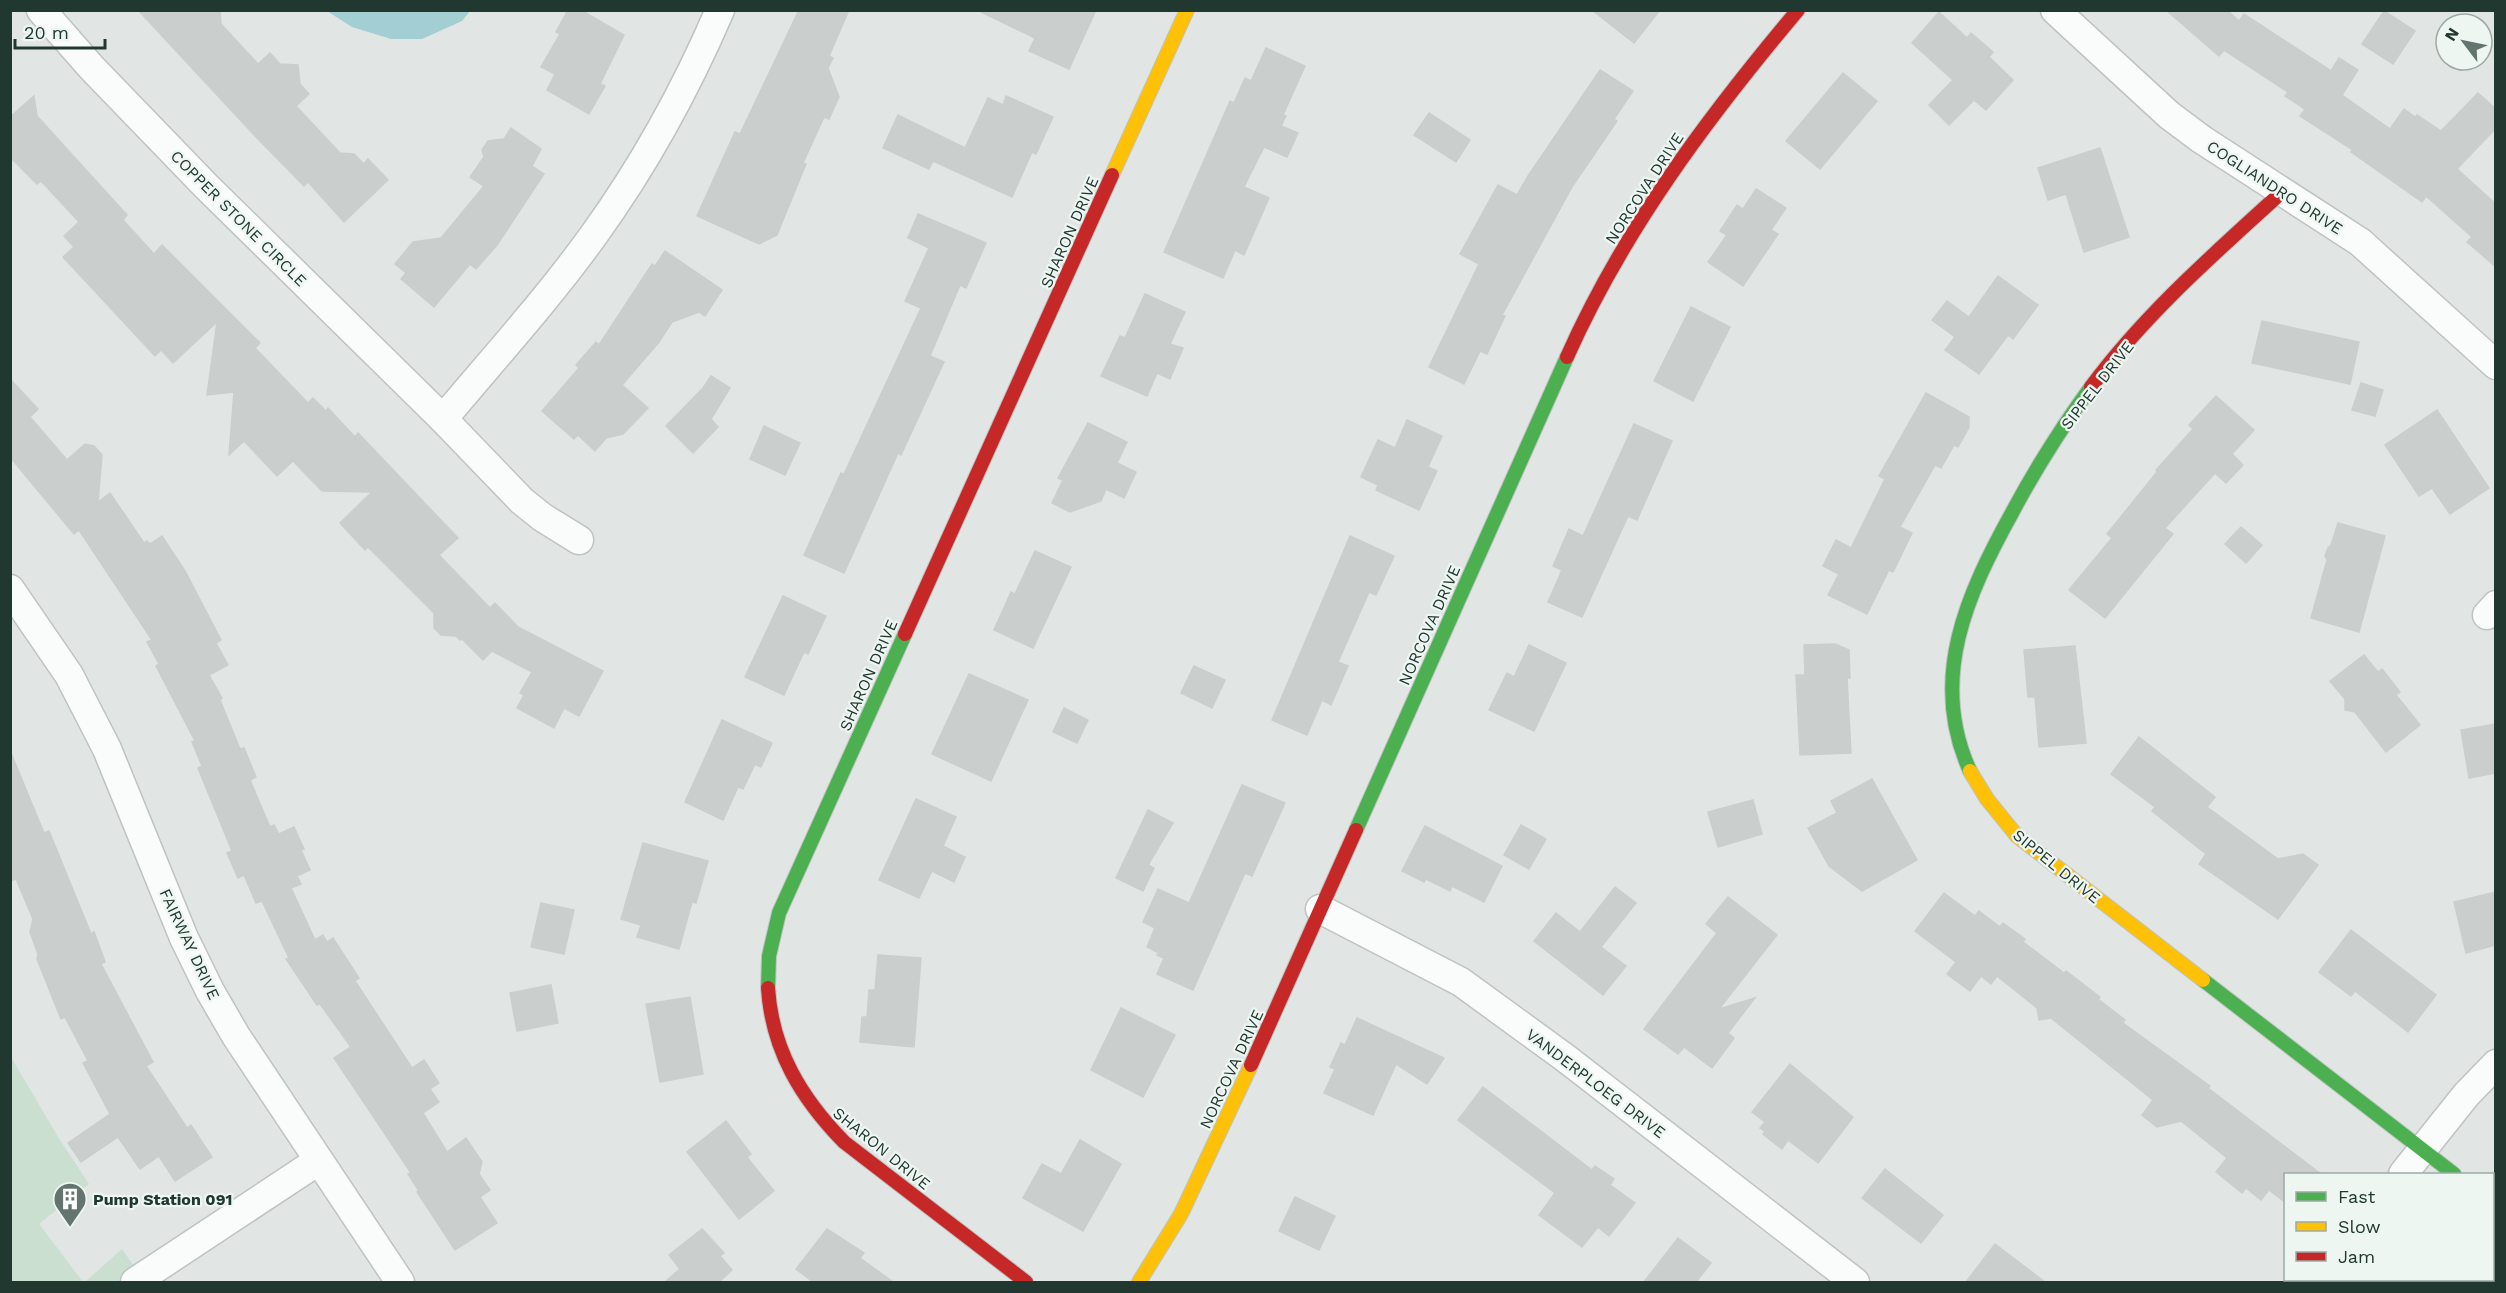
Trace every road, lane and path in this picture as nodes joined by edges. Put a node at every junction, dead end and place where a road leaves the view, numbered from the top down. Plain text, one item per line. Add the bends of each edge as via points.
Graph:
1 (40, 10) edge
2 (720, 10) edge
3 (1188, 10) edge
4 (1798, 10) edge
5 (2055, 10) edge
6 (2282, 192) junction
7 (2496, 365) edge
8 (442, 419) junction
9 (579, 540) dead end
10 (10, 589) edge
11 (1320, 909) junction
12 (2496, 1064) edge
13 (2421, 1151) junction
14 (318, 1161) junction
15 (2404, 1173) edge
16 (2453, 1173) edge
17 (135, 1282) edge
18 (400, 1282) edge
19 (1026, 1282) edge
20 (1139, 1282) edge
21 (1855, 1282) edge

1 - 8 street, COPPER STONE CIRCLE via 206,186
2 - 8 street via 672,109 593,236
3 - 19 street, SHARON DRIVE via 779,913 768,960 771,1020 783,1060 821,1119 844,1142
4 - 11 street, NORCOVA DRIVE via 1702,129 1636,226 1586,315
5 - 6 street, COGLIANDRO DRIVE via 2169,115
6 - 7 street, COGLIANDRO DRIVE via 2360,242
6 - 13 street, SIPPEL DRIVE via 2177,291 2109,365 2035,471 1968,600 1955,641 1951,691 1955,728 1988,802 2017,836
8 - 9 street, COPPER STONE CIRCLE via 522,501
10 - 14 street, FAIRWAY DRIVE via 64,668 107,749 184,938 210,991
11 - 20 street, NORCOVA DRIVE via 1181,1214
11 - 21 street, VANDERPLOEG DRIVE via 1461,982
12 - 13 street
13 - 15 street
13 - 16 street, SIPPEL DRIVE
14 - 17 street
14 - 18 street, FAIRWAY DRIVE

